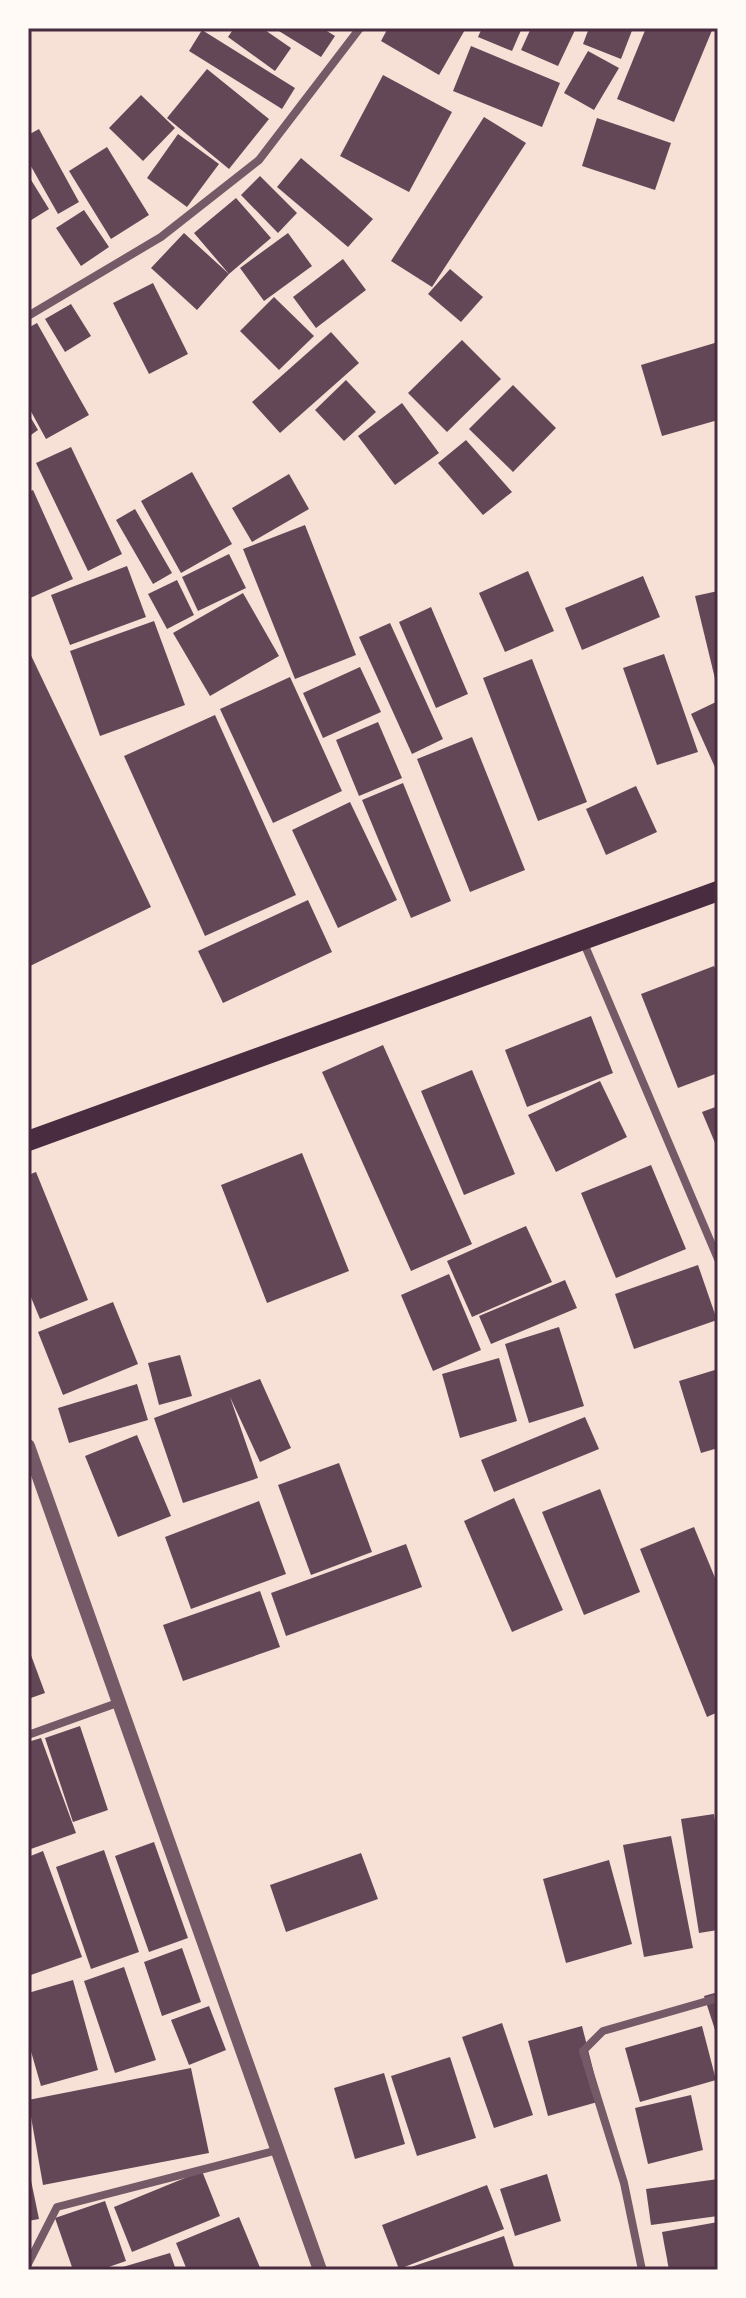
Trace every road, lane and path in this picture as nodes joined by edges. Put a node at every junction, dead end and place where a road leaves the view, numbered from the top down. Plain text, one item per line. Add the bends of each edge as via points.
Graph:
1 (360, 28) edge
2 (28, 316) edge
3 (718, 891) edge
4 (583, 940) junction
5 (28, 1141) edge
6 (718, 1259) edge
7 (28, 1446) edge
8 (120, 1702) junction
9 (28, 1735) edge
10 (718, 1998) edge
11 (278, 2150) junction
12 (28, 2264) edge
13 (320, 2270) edge
14 (642, 2270) edge

1 - 2 street via 259,160 161,237
3 - 4 main road
4 - 5 main road
4 - 6 street
7 - 8 street
8 - 9 street
8 - 11 street
10 - 14 street via 603,2031 583,2051 624,2183
11 - 12 street via 57,2207
11 - 13 street

